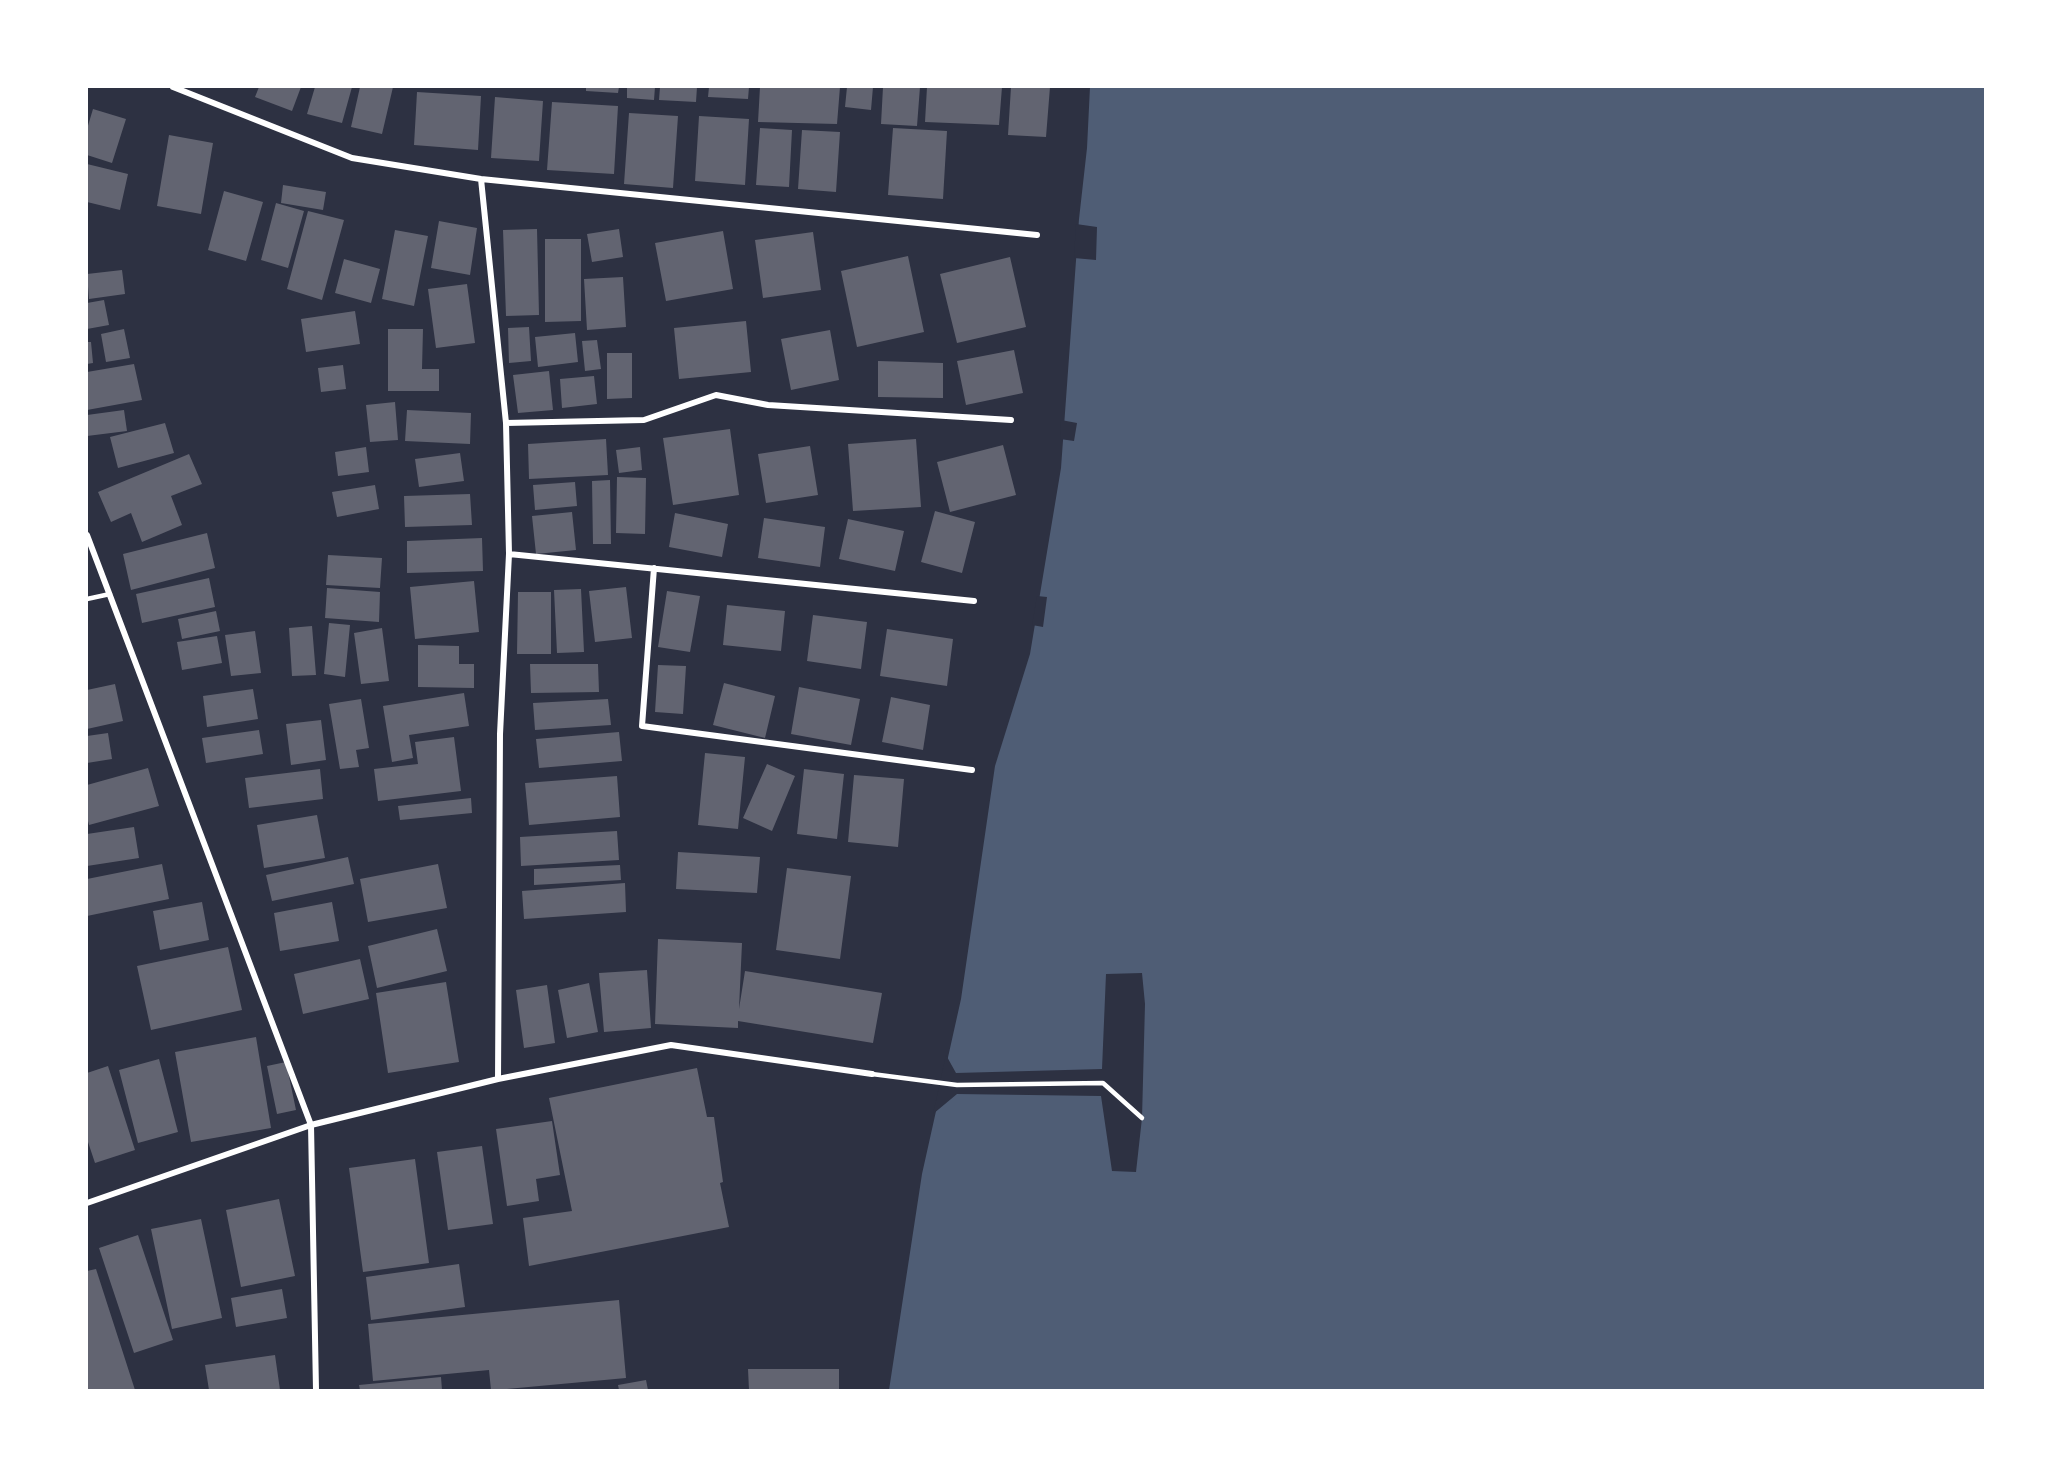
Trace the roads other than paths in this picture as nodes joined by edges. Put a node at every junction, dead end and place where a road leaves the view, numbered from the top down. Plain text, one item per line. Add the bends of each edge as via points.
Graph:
1 (173, 87) edge
2 (481, 179) junction
3 (1037, 236) dead end
4 (1011, 420) dead end
5 (506, 423) junction
6 (87, 535) edge
7 (509, 554) junction
8 (654, 568) junction
9 (110, 594) junction
10 (87, 599) edge
11 (974, 601) dead end
12 (972, 770) dead end
13 (872, 1074) joint
14 (498, 1078) junction
15 (1142, 1118) dead end
16 (311, 1125) junction
17 (87, 1203) edge
18 (316, 1390) edge

1 - 2 street via 352,158
2 - 3 street
2 - 5 street
4 - 5 street via 768,405 716,395 644,420
5 - 7 street
6 - 9 street
7 - 8 street
7 - 14 street via 500,734
8 - 11 street
8 - 12 street via 642,726
9 - 10 lane
9 - 16 street
13 - 14 street via 671,1046
13 - 15 lane via 957,1084 1103,1083
14 - 16 street
16 - 17 street
16 - 18 street

